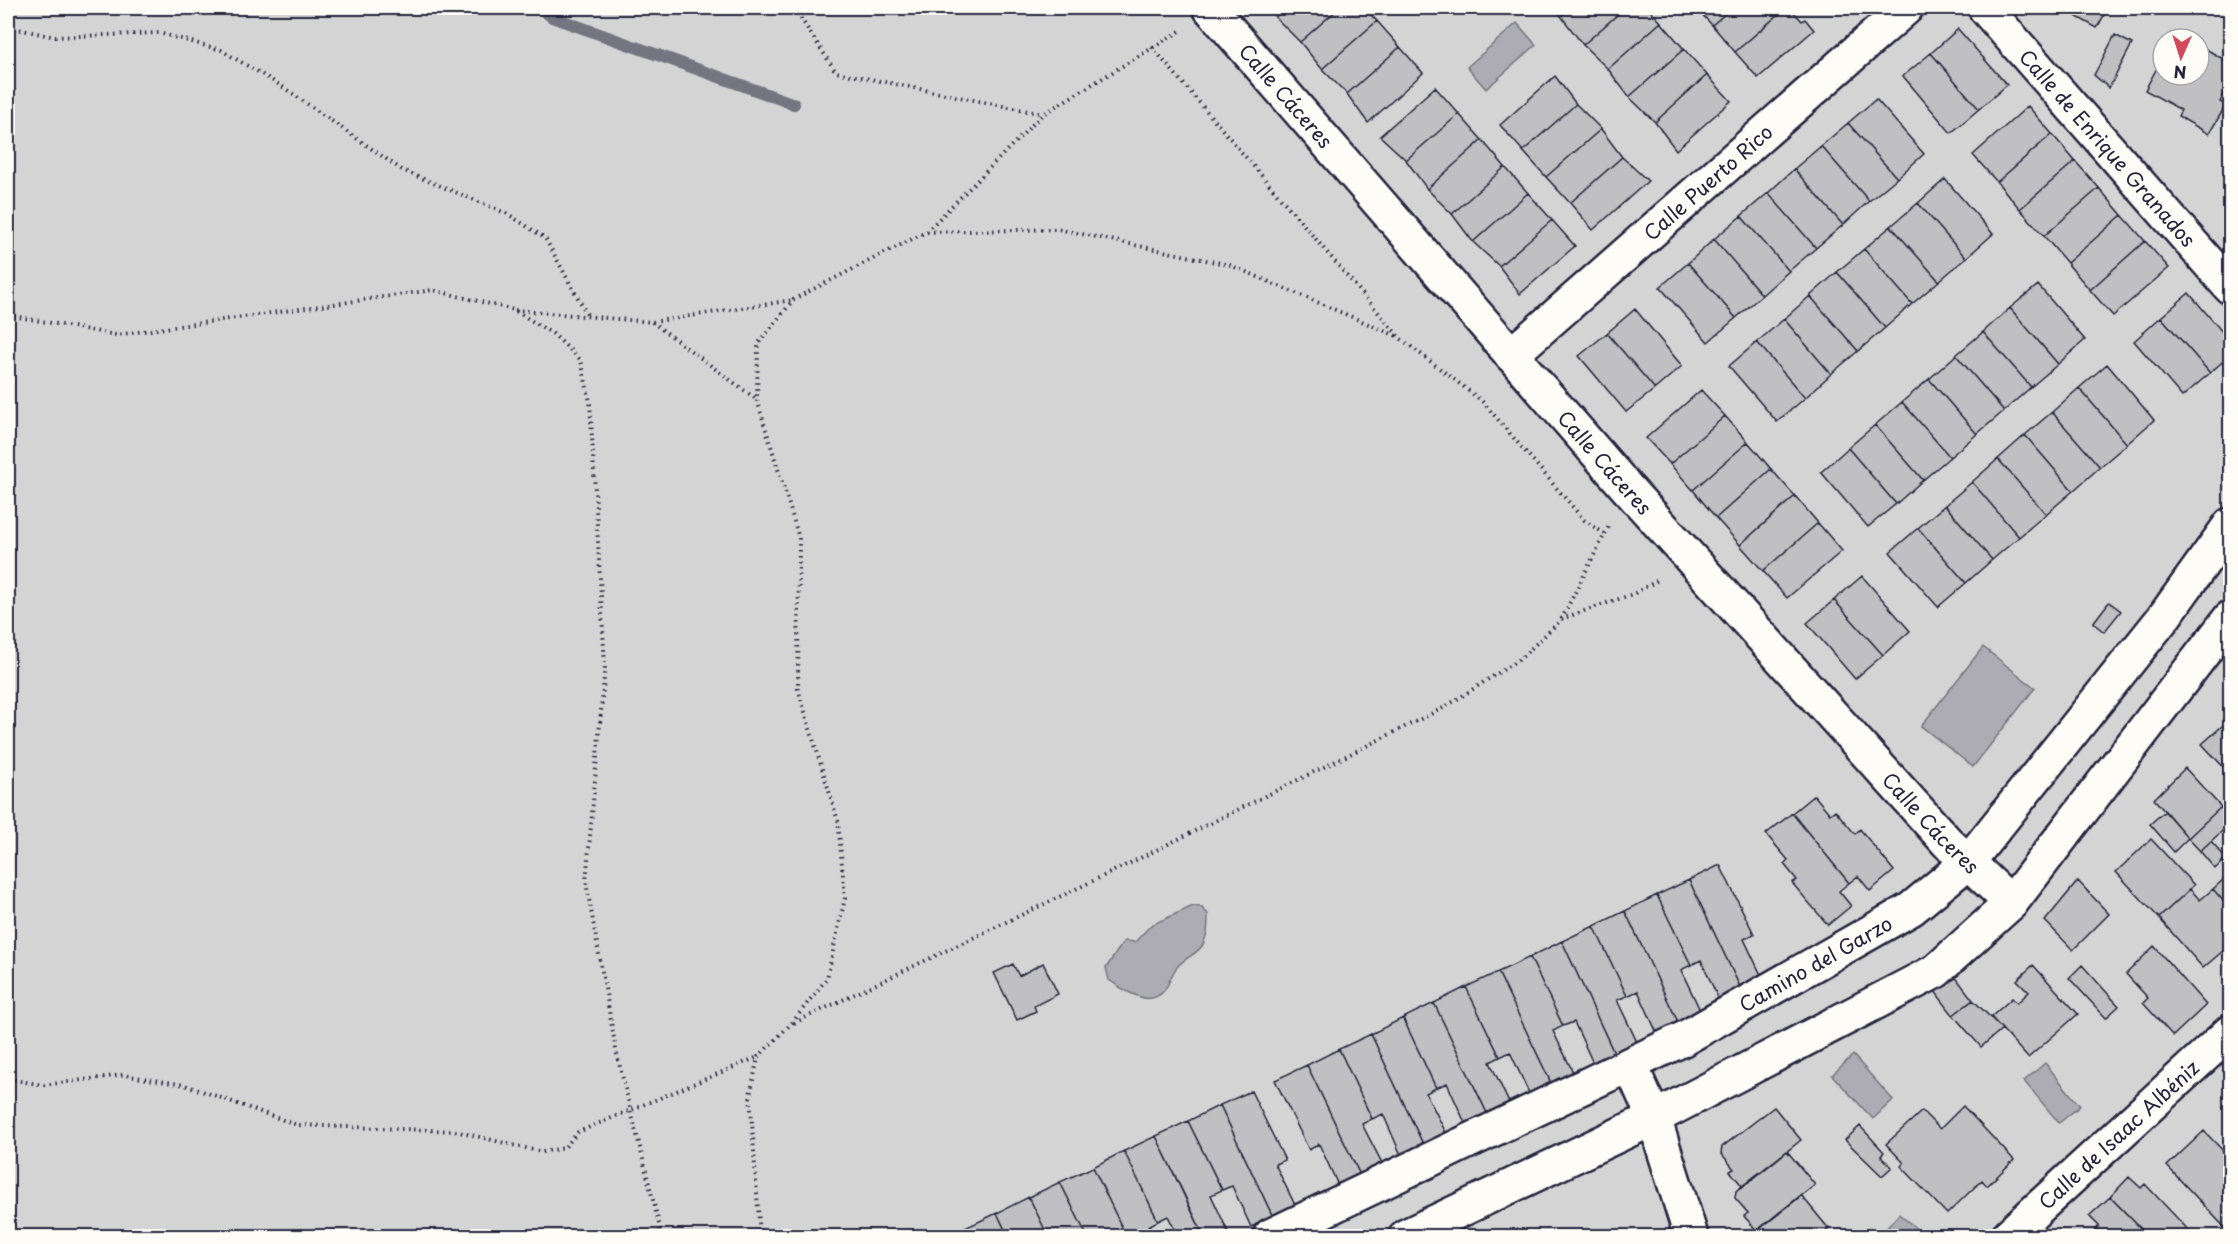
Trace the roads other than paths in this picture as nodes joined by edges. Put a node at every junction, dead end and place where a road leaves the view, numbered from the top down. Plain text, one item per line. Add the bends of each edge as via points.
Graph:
1 (1906, 8) edge
2 (1985, 8) edge
3 (1212, 10) edge
4 (2230, 287) edge
5 (1511, 355) junction
6 (2230, 525) edge
7 (2230, 618) edge
8 (1968, 862) junction
9 (2011, 903) junction
10 (2230, 1032) edge
11 (1630, 1064) junction
12 (1654, 1118) junction
13 (1270, 1236) edge
14 (1406, 1236) edge
15 (1691, 1236) edge
16 (2008, 1236) edge

1 - 5 street, Calle Puerto Rico
2 - 4 street, Calle de Enrique Granados
3 - 5 street, Calle Cáceres
5 - 8 street, Calle Cáceres
6 - 8 street, Camino del Garzo via 2164,616
7 - 9 street
8 - 9 street, Calle Cáceres
8 - 11 street, Camino del Garzo via 1911,909 1683,1039
9 - 12 street via 1936,971
10 - 16 street, Calle de Isaac Albéniz
11 - 12 street
11 - 13 street, Camino del Garzo
12 - 14 street
12 - 15 street

